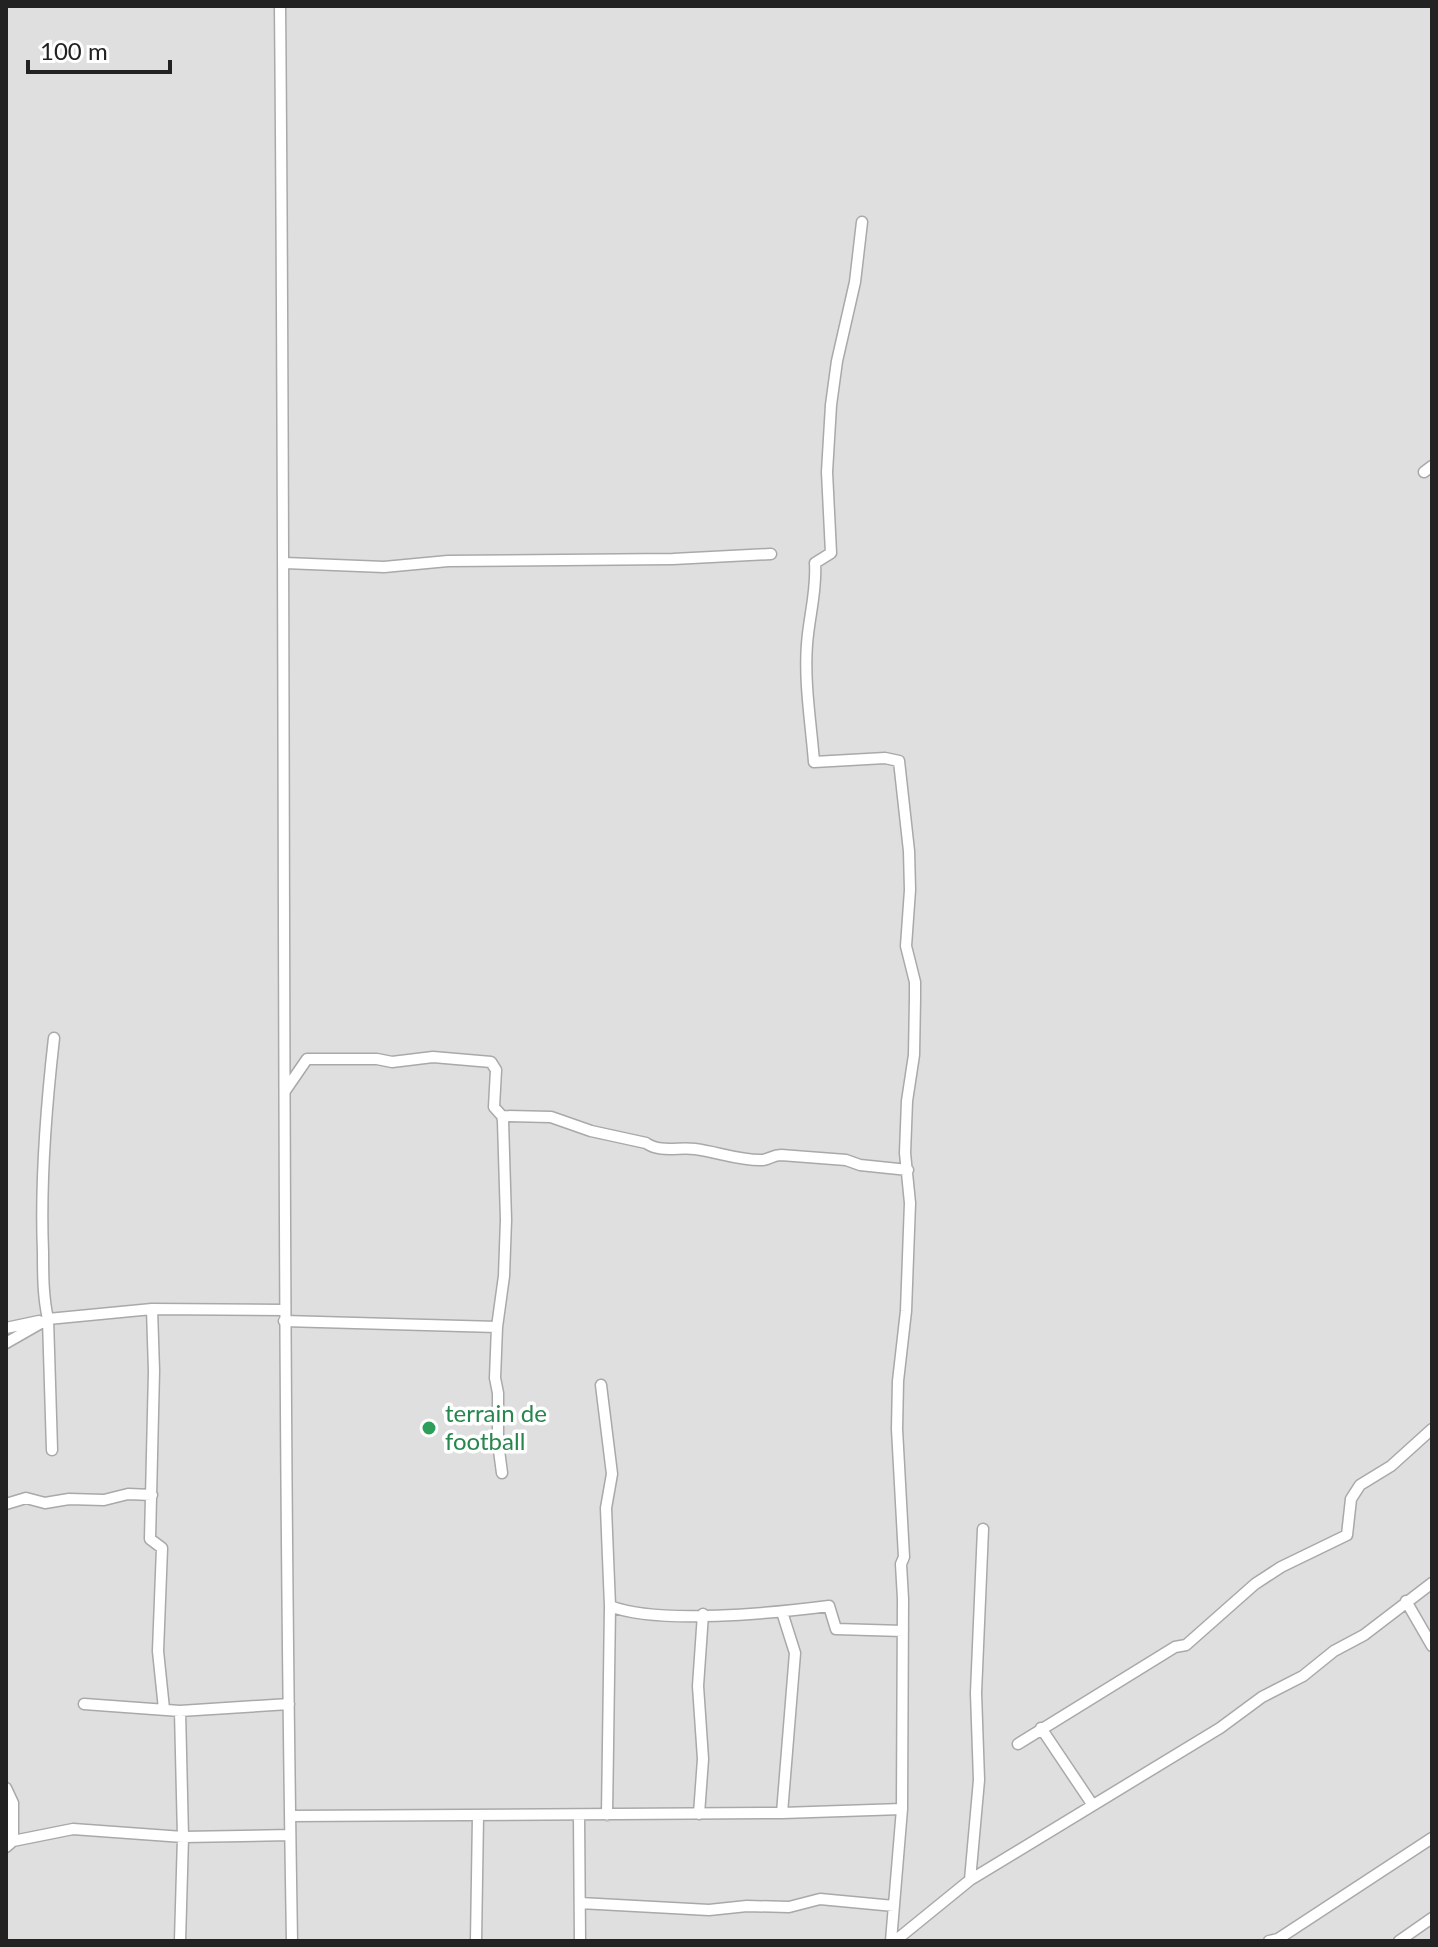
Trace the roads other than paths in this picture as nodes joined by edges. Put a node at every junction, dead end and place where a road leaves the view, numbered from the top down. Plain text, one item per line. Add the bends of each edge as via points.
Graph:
1 (280, 6) edge
2 (862, 222) dead end
3 (771, 554) dead end
4 (285, 563) junction
5 (54, 1038) dead end
6 (284, 1057) junction
7 (307, 1059) junction
8 (284, 1093) junction
9 (502, 1116) junction
10 (908, 1170) junction
11 (152, 1309) junction
12 (284, 1315) junction
13 (48, 1319) junction
14 (497, 1327) junction
15 (6, 1328) edge
16 (6, 1343) edge
17 (601, 1385) dead end
18 (1432, 1429) edge
19 (52, 1450) dead end
20 (502, 1473) dead end
21 (152, 1495) junction
22 (6, 1504) edge
23 (983, 1529) dead end
24 (1432, 1583) edge
25 (1406, 1601) junction
26 (610, 1606) junction
27 (782, 1612) junction
28 (703, 1614) junction
29 (903, 1631) junction
30 (1432, 1646) edge
31 (84, 1704) dead end
32 (289, 1704) junction
33 (164, 1709) junction
34 (180, 1711) junction
35 (1041, 1728) junction
36 (1018, 1744) dead end
37 (6, 1788) edge
38 (1092, 1804) junction
39 (902, 1809) junction
40 (782, 1813) junction
41 (699, 1814) junction
42 (607, 1815) junction
43 (290, 1816) junction
44 (478, 1816) junction
45 (579, 1816) junction
46 (290, 1835) junction
47 (183, 1837) junction
48 (1432, 1838) edge
49 (10, 1844) edge
50 (970, 1880) junction
51 (580, 1903) junction
52 (894, 1906) junction
53 (1432, 1918) edge
54 (180, 1941) edge
55 (292, 1941) edge
56 (476, 1941) edge
57 (580, 1941) edge
58 (893, 1941) edge
59 (1269, 1941) edge
60 (1399, 1941) edge

1 - 4 street
2 - 10 street via 831,405 831,553 815,563 807,700 814,762 899,761 909,851 906,946 915,982
3 - 4 street via 384,567
4 - 6 street
5 - 13 street via 41,1213
6 - 7 street
6 - 8 street
7 - 8 street
7 - 9 street via 392,1062 433,1057 491,1062 496,1070 494,1107
8 - 12 street
9 - 10 street via 551,1117 654,1149 696,1149 744,1159 830,1158
9 - 14 street via 506,1220
10 - 29 street via 897,1429
11 - 12 street
11 - 13 street
11 - 21 street
12 - 14 street
12 - 32 street
13 - 15 street
13 - 16 street
13 - 19 street
14 - 20 street
17 - 26 street via 612,1474 606,1508
18 - 35 street via 1391,1466 1360,1485 1351,1499 1347,1535 1281,1567 1186,1645
21 - 22 street via 45,1503 26,1498
21 - 33 street via 150,1539 162,1548 158,1651
23 - 50 street via 976,1693 979,1780
24 - 25 street
25 - 30 street
25 - 38 street via 1303,1676
26 - 28 street via 630,1613
26 - 42 street
27 - 28 street
27 - 29 street via 829,1606 836,1629
27 - 40 street via 795,1653
28 - 41 street
29 - 39 street
31 - 33 street
32 - 34 street
32 - 43 street
33 - 34 street
34 - 47 street
35 - 36 street
35 - 38 street
37 - 49 street via 13,1803
38 - 50 street
39 - 40 street
39 - 52 street
40 - 41 street
41 - 42 street
42 - 45 street
43 - 44 street
43 - 46 street
44 - 45 street
44 - 56 street
45 - 51 street
46 - 47 street
46 - 55 street
47 - 49 street via 73,1829
47 - 54 street
48 - 59 street
50 - 58 street
51 - 52 street via 709,1910 789,1907 820,1899
51 - 57 street
52 - 58 street
53 - 60 street

